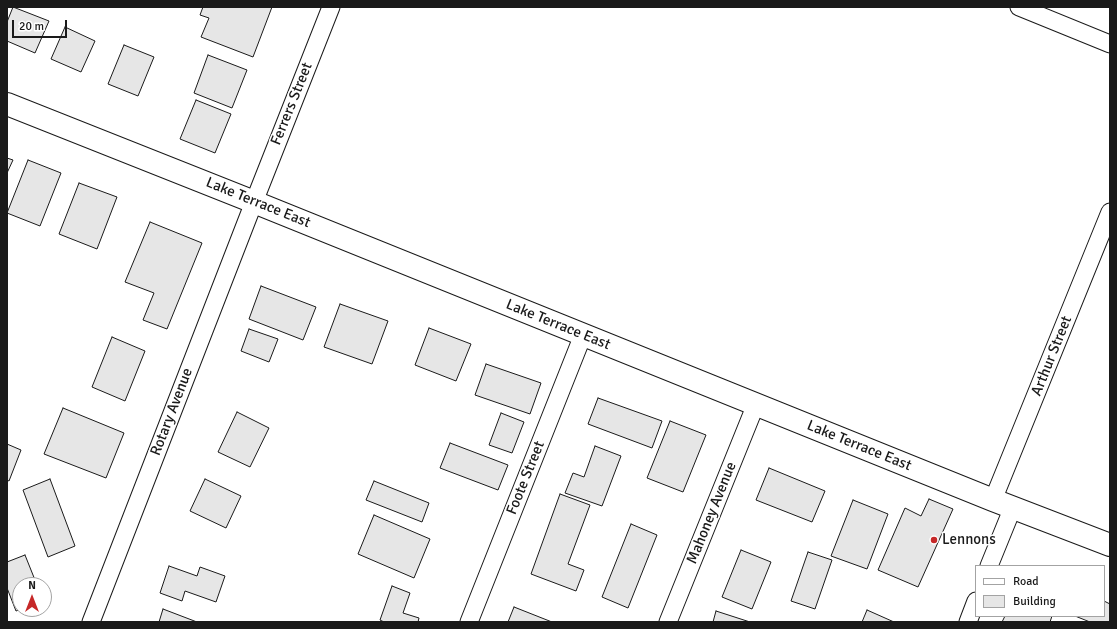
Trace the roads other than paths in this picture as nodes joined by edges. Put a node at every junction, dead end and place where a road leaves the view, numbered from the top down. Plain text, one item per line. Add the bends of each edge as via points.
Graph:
1 (331, 7) edge
2 (1019, 7) edge
3 (1110, 44) edge
4 (7, 104) edge
5 (254, 202) junction
6 (1110, 212) edge
7 (584, 335) junction
8 (756, 404) junction
9 (1003, 503) junction
10 (1110, 545) edge
11 (990, 565) edge
12 (975, 604) edge
13 (91, 622) edge
14 (469, 622) edge
15 (668, 622) edge
16 (968, 622) edge

1 - 5 street, Ferrers Street
2 - 3 street
4 - 5 street, Lake Terrace East
5 - 7 street, Lake Terrace East
5 - 13 street, Rotary Avenue
6 - 9 street, Arthur Street
7 - 8 street, Lake Terrace East
7 - 14 street, Foote Street
8 - 9 street, Lake Terrace East
8 - 15 street, Mahoney Avenue
9 - 10 street, Lake Terrace East
9 - 11 street, Arthur Street
12 - 16 street

